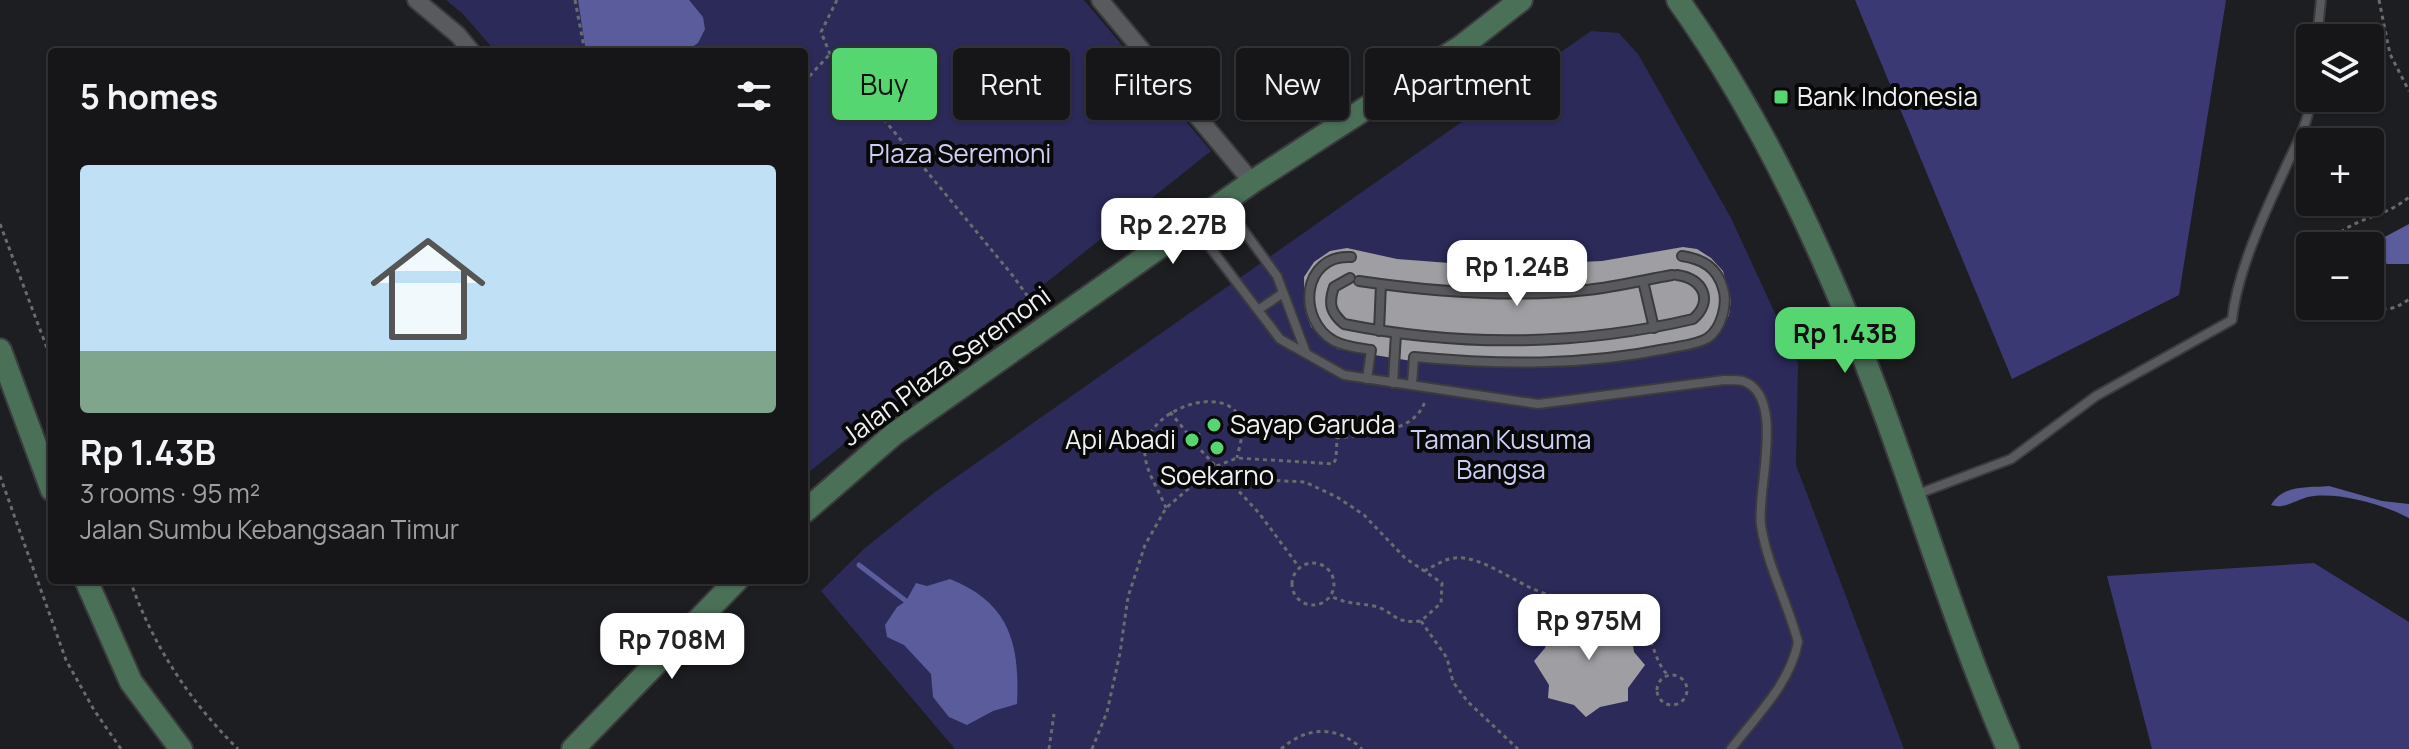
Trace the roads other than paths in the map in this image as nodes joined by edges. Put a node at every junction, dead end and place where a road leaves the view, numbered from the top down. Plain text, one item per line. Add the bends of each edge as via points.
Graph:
1 (416, 0) edge
2 (1100, 0) edge
3 (1521, 0) edge
4 (1678, 0) edge
5 (2321, 0) edge
6 (2318, 24) edge
7 (469, 48) edge
8 (2310, 112) edge
9 (1252, 182) junction
10 (1224, 203) junction
11 (1193, 224) junction
12 (1682, 256) dead end
13 (1351, 257) dead end
14 (1643, 281) junction
15 (1381, 284) junction
16 (1283, 293) junction
17 (1258, 310) junction
18 (1654, 328) junction
19 (1379, 331) junction
20 (1396, 334) junction
21 (0, 350) edge
22 (1307, 353) junction
23 (1367, 379) junction
24 (1393, 383) junction
25 (1412, 384) junction
26 (48, 479) edge
27 (1914, 495) junction
28 (808, 509) edge
29 (88, 584) edge
30 (727, 584) edge
31 (181, 749) edge
32 (573, 749) edge
33 (1731, 749) edge
34 (2008, 749) edge

1 - 7 street
2 - 9 street
3 - 9 street, Jalan Plaza Seremoni via 1462,46
4 - 27 street via 1769,151 1825,264
5 - 6 lane
8 - 27 lane via 2235,294 2232,320 2096,396 2011,459
9 - 10 street, Jalan Plaza Seremoni
10 - 11 street, Jalan Plaza Seremoni
10 - 16 lane via 1277,276
11 - 17 lane
11 - 28 street, Jalan Plaza Seremoni via 894,434
12 - 25 lane via 1706,263 1723,285 1723,313 1709,337 1583,361 1479,363 1414,357
13 - 23 lane via 1321,266 1314,275 1309,307 1314,322 1335,342 1371,350
14 - 15 lane via 1511,293
14 - 18 lane
14 - 18 lane via 1690,276 1705,297 1703,311 1693,319
15 - 19 lane
15 - 19 lane via 1355,279 1334,287 1330,300 1333,315 1344,324
16 - 17 lane
16 - 22 lane
17 - 22 lane via 1280,339
18 - 20 lane via 1515,341
19 - 20 lane
20 - 24 lane
21 - 26 street
22 - 23 lane via 1344,375
23 - 24 lane
24 - 25 lane
25 - 33 lane via 1538,404 1724,380 1743,381 1754,389 1768,432 1761,526 1798,642 1780,686
27 - 34 street
29 - 31 street via 131,682
30 - 32 street

